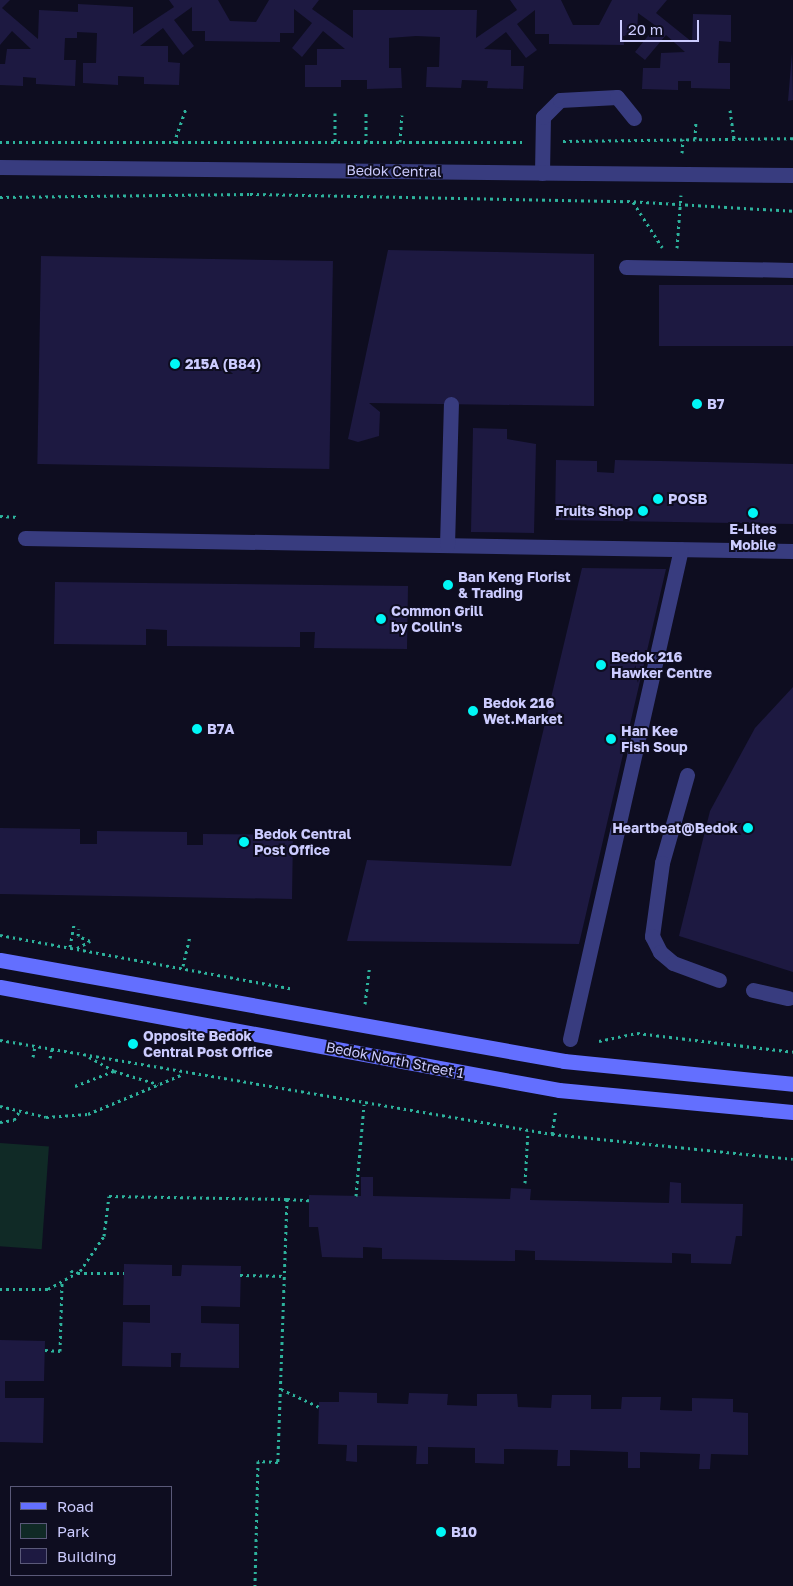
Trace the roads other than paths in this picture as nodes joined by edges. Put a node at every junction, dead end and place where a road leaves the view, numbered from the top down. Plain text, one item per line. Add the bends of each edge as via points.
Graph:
1 (634, 118) dead end
2 (0, 167) edge
3 (542, 173) junction
4 (791, 173) edge
5 (626, 268) dead end
6 (793, 270) edge
7 (451, 404) dead end
8 (25, 538) dead end
9 (447, 545) junction
10 (681, 549) junction
11 (793, 551) edge
12 (687, 775) dead end
13 (0, 960) edge
14 (720, 980) dead end
15 (0, 987) edge
16 (753, 990) dead end
17 (788, 998) dead end
18 (570, 1039) road end
19 (793, 1084) edge
20 (793, 1112) edge

1 - 3 street via 630,107 617,97 598,95 560,100 544,117
2 - 3 street, Bedok Central
3 - 4 street, Bedok Central
5 - 6 street
7 - 9 street
8 - 9 street
9 - 10 street
10 - 11 street
10 - 18 street
12 - 14 street via 662,863 651,932 667,959
13 - 19 street, Bedok North Street 1 via 564,1061
15 - 20 street, Bedok North Street 1 via 559,1090
16 - 17 street

